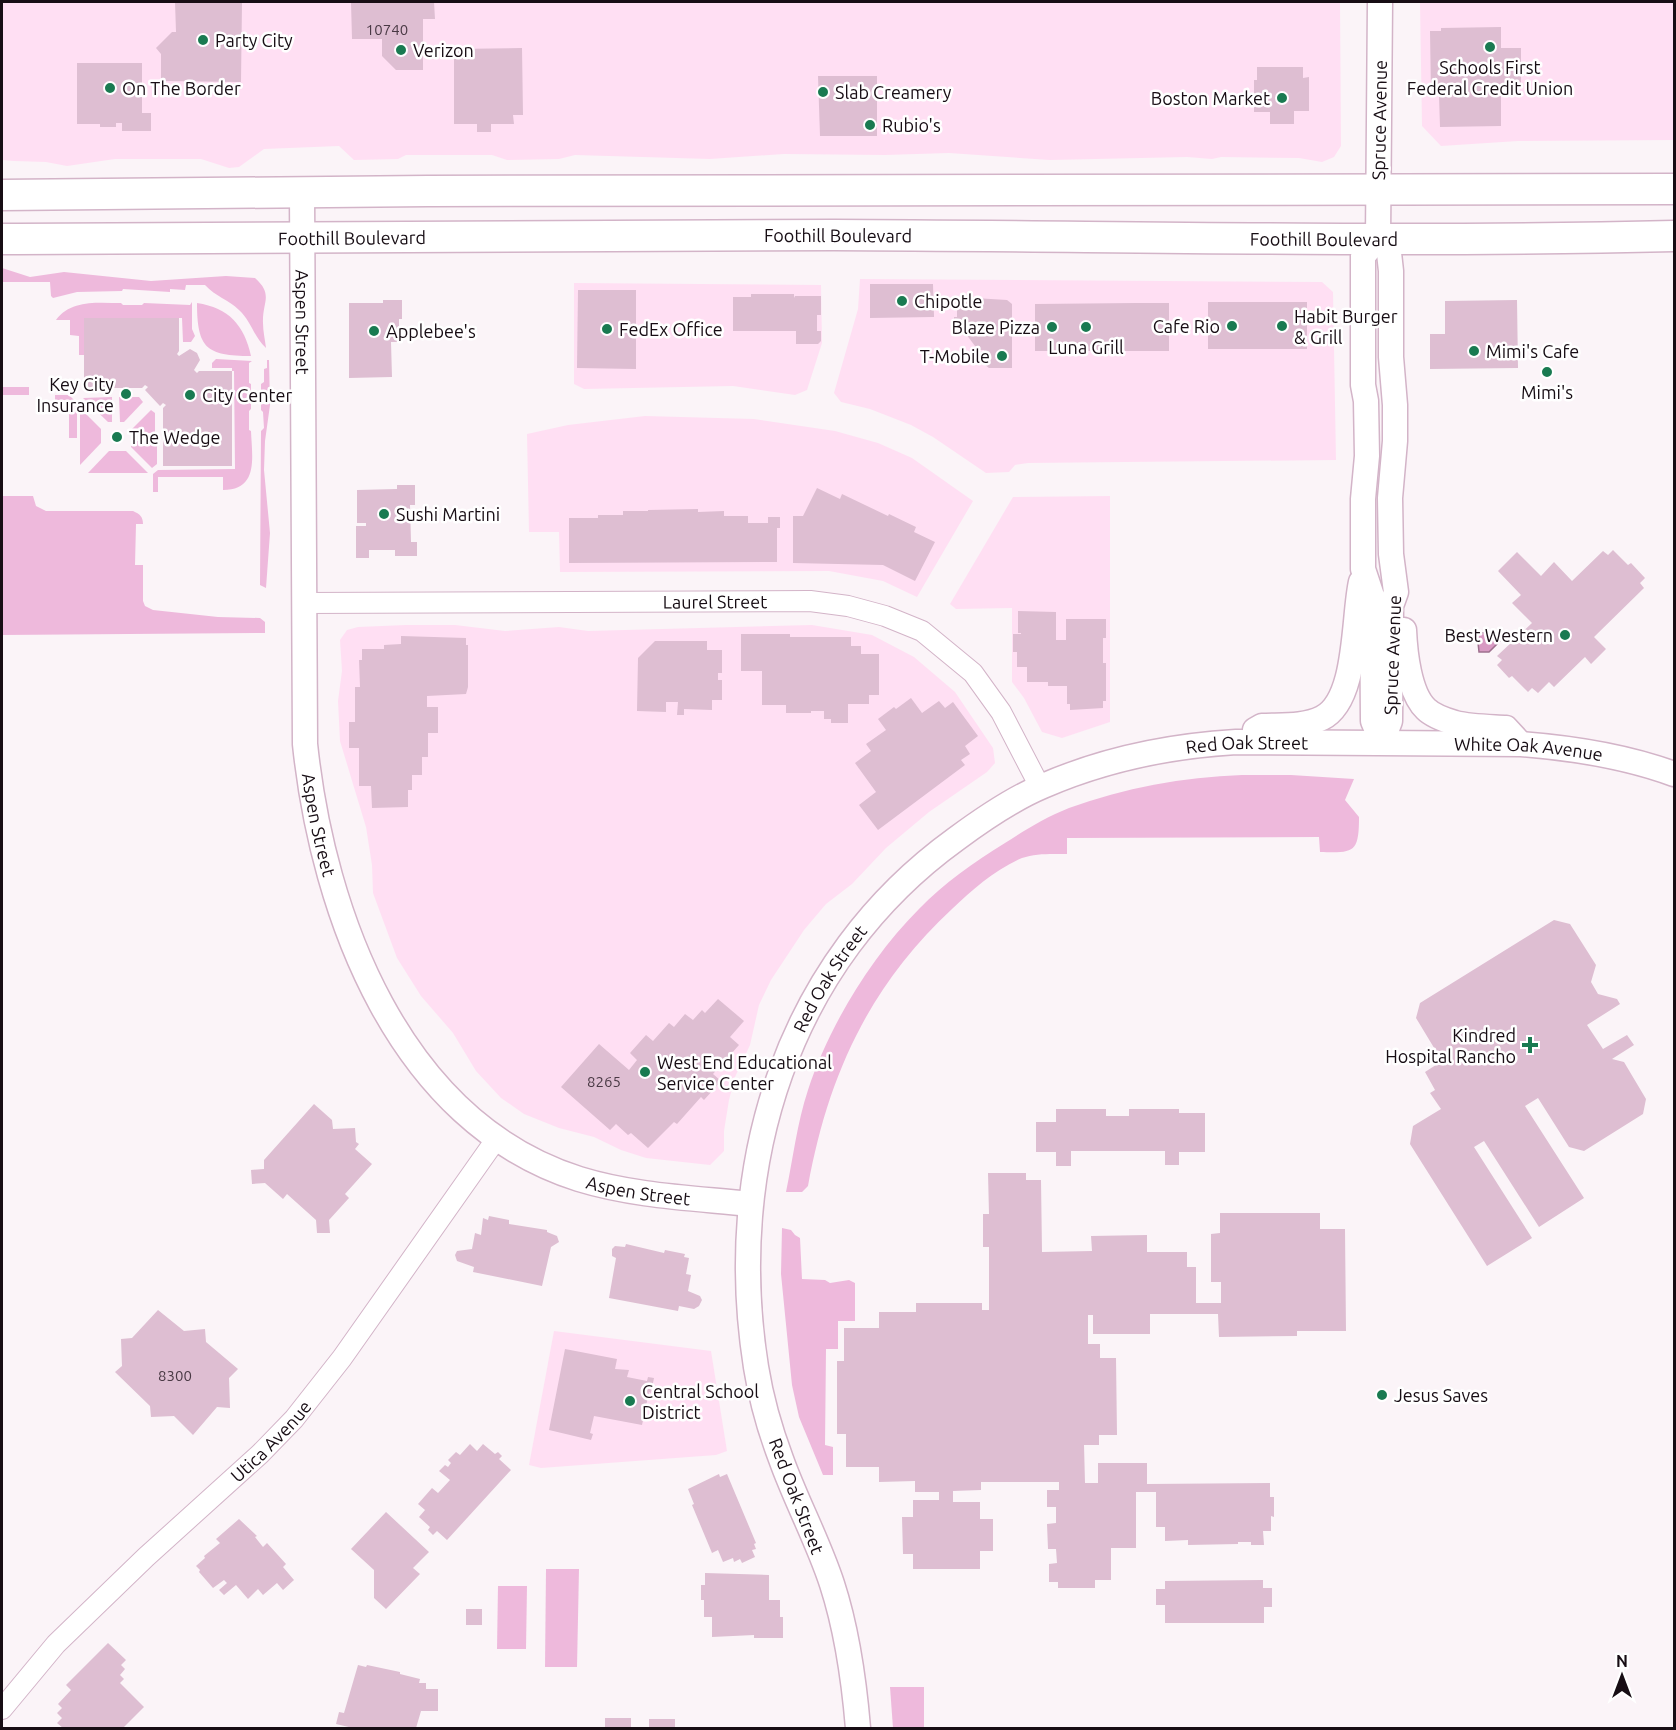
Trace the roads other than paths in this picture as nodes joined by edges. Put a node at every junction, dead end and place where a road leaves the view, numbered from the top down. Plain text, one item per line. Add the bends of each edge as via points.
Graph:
1 (1380, 2) edge
2 (1378, 189) junction
3 (1674, 189) edge
4 (302, 192) junction
5 (2, 195) edge
6 (1674, 236) edge
7 (1378, 238) junction
8 (2, 239) edge
9 (302, 239) junction
10 (1363, 569) junction
11 (1396, 592) junction
12 (304, 603) junction
13 (1236, 742) junction
14 (1382, 742) junction
15 (1521, 744) junction
16 (1674, 774) edge
17 (1040, 787) junction
18 (496, 1138) junction
19 (750, 1204) junction
20 (2, 1710) edge
21 (858, 1728) edge

1 - 2 street, Spruce Avenue
2 - 3 main road
2 - 4 main road
2 - 7 street, Spruce Avenue
4 - 5 main road
4 - 9 street, Aspen Street
6 - 7 main road, Foothill Boulevard
7 - 9 main road, Foothill Boulevard via 654,235
7 - 10 street, Spruce Avenue via 1363,256 1362,274 1367,456
7 - 11 street, Spruce Avenue via 1389,253 1391,271 1395,441 1391,554
8 - 9 main road, Foothill Boulevard
9 - 12 street, Aspen Street
10 - 13 street via 1349,670 1341,697 1323,717 1311,722 1262,726
10 - 14 street, Spruce Avenue via 1372,596 1373,721
11 - 14 street, Spruce Avenue via 1391,606 1390,721
11 - 15 street via 1403,606 1405,651 1411,677 1426,709 1457,724 1506,728
12 - 17 street, Laurel Street via 810,601 848,606 922,631 972,673 1001,712
12 - 18 street, Aspen Street via 304,723 309,775 322,845 343,915 374,989 408,1048 449,1099
13 - 14 street, Red Oak Street
13 - 17 street, Red Oak Street via 1197,744 1131,756
14 - 15 street, White Oak Avenue
15 - 16 street, White Oak Avenue via 1599,754
17 - 19 street, Red Oak Street via 984,818 931,857 885,900 843,951 807,1009 779,1073 761,1138
18 - 19 street, Aspen Street via 556,1170 604,1185
18 - 20 street, Utica Avenue via 356,1340 294,1419 56,1644
19 - 21 street, Red Oak Street via 751,1328 765,1408 780,1458 832,1585 845,1634

